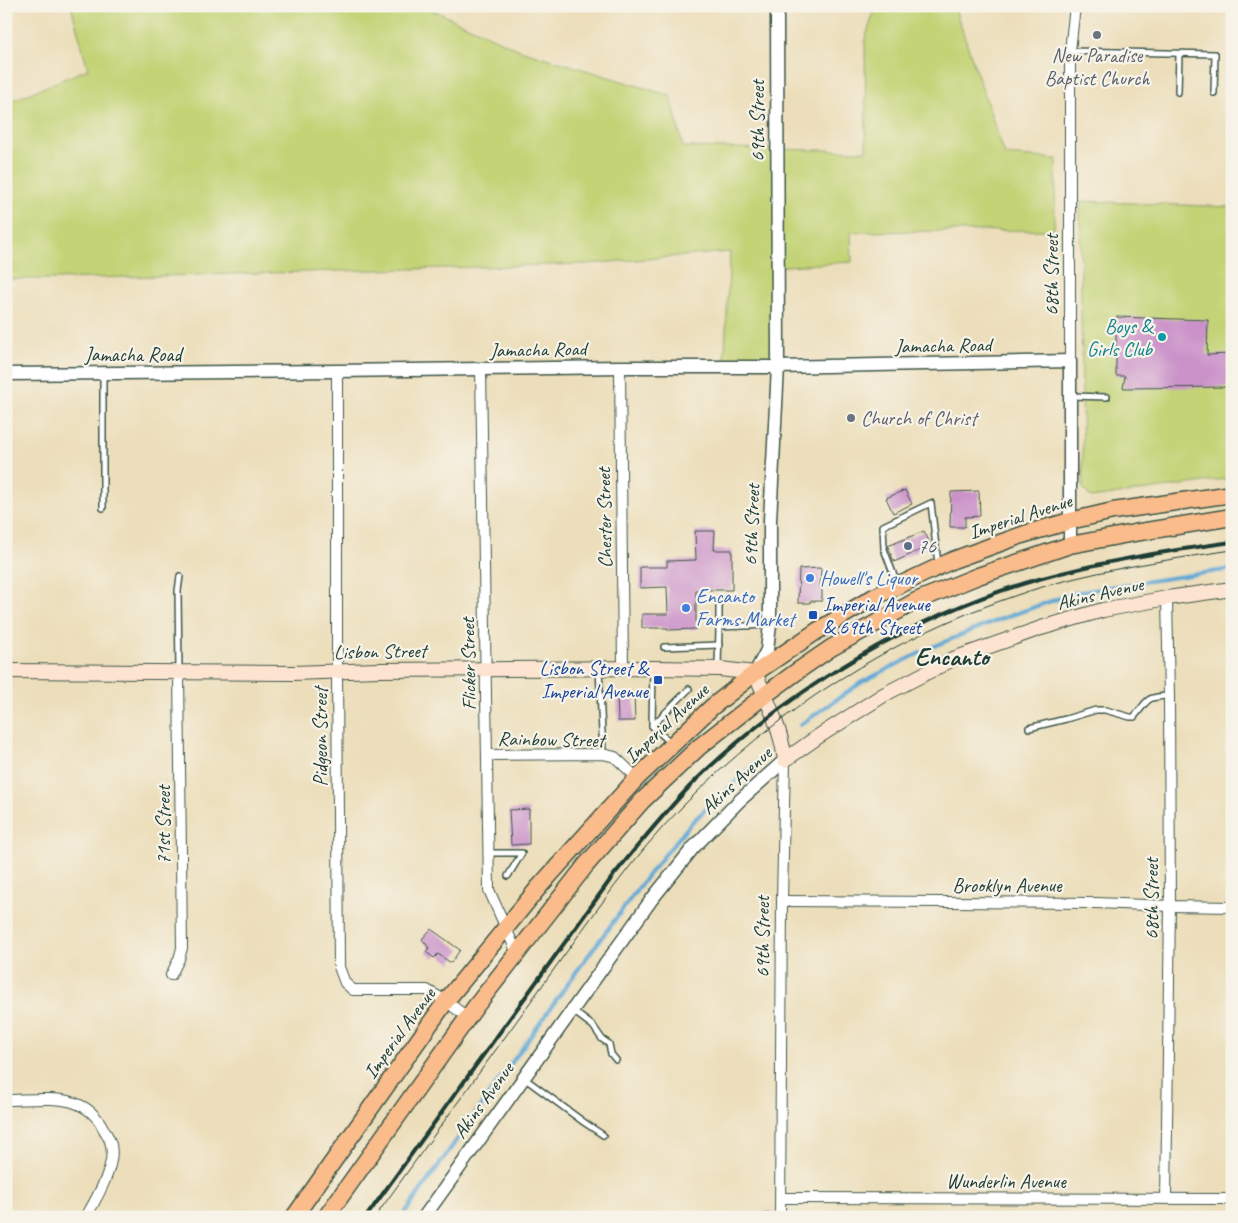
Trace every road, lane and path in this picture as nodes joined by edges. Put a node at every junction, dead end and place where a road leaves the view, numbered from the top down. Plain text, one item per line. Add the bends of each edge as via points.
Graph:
1 (777, 6) edge
2 (1075, 6) edge
3 (1070, 52) junction
4 (1179, 54) junction
5 (1178, 92) dead end
6 (1214, 93) dead end
7 (1070, 361) junction
8 (620, 367) junction
9 (778, 367) junction
10 (481, 368) junction
11 (337, 371) junction
12 (103, 373) junction
13 (6, 374) edge
14 (1070, 396) junction
15 (1107, 397) dead end
16 (1232, 494) edge
17 (103, 508) dead end
18 (1232, 517) edge
19 (1070, 521) junction
20 (1070, 545) junction
21 (938, 567) junction
22 (180, 576) dead end
23 (898, 586) junction
24 (1232, 589) edge
25 (1167, 598) junction
26 (719, 603) dead end
27 (770, 625) junction
28 (719, 627) junction
29 (719, 645) junction
30 (664, 647) dead end
31 (599, 668) junction
32 (623, 668) junction
33 (653, 668) junction
34 (486, 669) junction
35 (718, 669) junction
36 (6, 671) edge
37 (337, 671) junction
38 (179, 672) junction
39 (755, 673) junction
40 (689, 689) dead end
41 (765, 695) junction
42 (1170, 696) junction
43 (652, 726) junction
44 (1029, 728) dead end
45 (672, 744) junction
46 (603, 754) junction
47 (487, 755) junction
48 (785, 760) junction
49 (637, 778) junction
50 (489, 853) junction
51 (508, 876) dead end
52 (782, 901) junction
53 (1170, 906) junction
54 (1232, 907) edge
55 (506, 929) junction
56 (517, 953) junction
57 (171, 975) dead end
58 (446, 1001) junction
59 (573, 1011) junction
60 (468, 1018) junction
61 (616, 1060) dead end
62 (524, 1078) junction
63 (6, 1100) edge
64 (604, 1135) dead end
65 (781, 1198) junction
66 (1166, 1199) junction
67 (1232, 1199) edge
68 (86, 1217) edge
69 (294, 1217) edge
70 (326, 1217) edge
71 (424, 1217) edge
72 (763, 1217) edge
73 (780, 1217) edge

1 - 9 street, 69th Street
2 - 3 street, 68th Street
3 - 4 lane
3 - 7 street, 68th Street
4 - 5 lane
4 - 6 lane via 1215,54
7 - 9 street, Jamacha Road
7 - 14 street, 68th Street
8 - 9 street, Jamacha Road
8 - 10 street, Jamacha Road
8 - 32 street, Chester Street
9 - 27 street, 69th Street via 770,520
10 - 11 street, Jamacha Road
10 - 34 street, Flicker Street
11 - 12 street, Jamacha Road
11 - 37 street, Pidgeon Street
12 - 13 street, Jamacha Road
12 - 17 lane
14 - 15 lane
14 - 19 street, 68th Street
16 - 19 main road, Imperial Avenue via 1113,511
18 - 20 main road, Imperial Avenue
19 - 20 street, 68th Street
19 - 21 main road, Imperial Avenue via 1025,534
20 - 41 main road, Imperial Avenue via 916,601 831,648
21 - 23 main road, Imperial Avenue
21 - 23 lane via 931,504 884,526 884,549
22 - 38 lane
23 - 39 main road, Imperial Avenue via 816,631
24 - 25 main road, Akins Avenue
25 - 42 street, 68th Street
25 - 48 main road, Akins Avenue via 1103,610 953,659 885,694
26 - 28 lane
27 - 28 lane
27 - 39 street, 69th Street via 767,650
28 - 29 lane
29 - 30 lane
29 - 35 lane
31 - 32 main road, Lisbon Street
31 - 34 main road, Lisbon Street
31 - 46 lane
32 - 33 main road, Lisbon Street
33 - 35 main road, Lisbon Street
33 - 43 lane
34 - 37 main road, Lisbon Street
34 - 47 street, Flicker Street
35 - 39 main road, Lisbon Street
36 - 38 main road, Lisbon Street
37 - 38 main road, Lisbon Street
37 - 58 street, Pidgeon Street via 339,967 345,983 353,990 427,990
38 - 57 street, 71st Street via 182,948
39 - 41 main road, 69th Street
39 - 45 main road, Imperial Avenue
40 - 43 lane
41 - 48 main road, 69th Street via 779,729
41 - 56 main road, Imperial Avenue via 699,747 642,801 586,865
42 - 44 lane via 1151,698 1134,717 1096,710
42 - 53 street, 68th Street
43 - 45 lane
45 - 49 main road, Imperial Avenue
46 - 47 street, Rainbow Street
46 - 49 street, Rainbow Street via 615,758
47 - 50 street, Flicker Street
48 - 52 street, 69th Street
48 - 59 street, Akins Avenue via 693,848 652,899
49 - 55 main road, Imperial Avenue via 539,887
50 - 51 lane via 522,853
50 - 55 street, Flicker Street via 489,890
52 - 53 street, Brooklyn Avenue
52 - 65 street, 69th Street
53 - 54 street, Brooklyn Avenue
53 - 66 street, 68th Street
55 - 56 street, Flicker Street
55 - 58 main road, Imperial Avenue
56 - 60 main road, Imperial Avenue
58 - 60 street
58 - 69 main road, Imperial Avenue
59 - 61 lane via 609,1044
59 - 62 street, Akins Avenue
60 - 70 main road, Imperial Avenue
62 - 64 lane
62 - 71 street, Akins Avenue
63 - 68 street via 57,1099 75,1103 92,1112 100,1122 111,1145 111,1158 104,1183
65 - 66 street, Wunderlin Avenue
65 - 73 street, 69th Street
66 - 67 street, Wunderlin Avenue
72 - 73 lane

